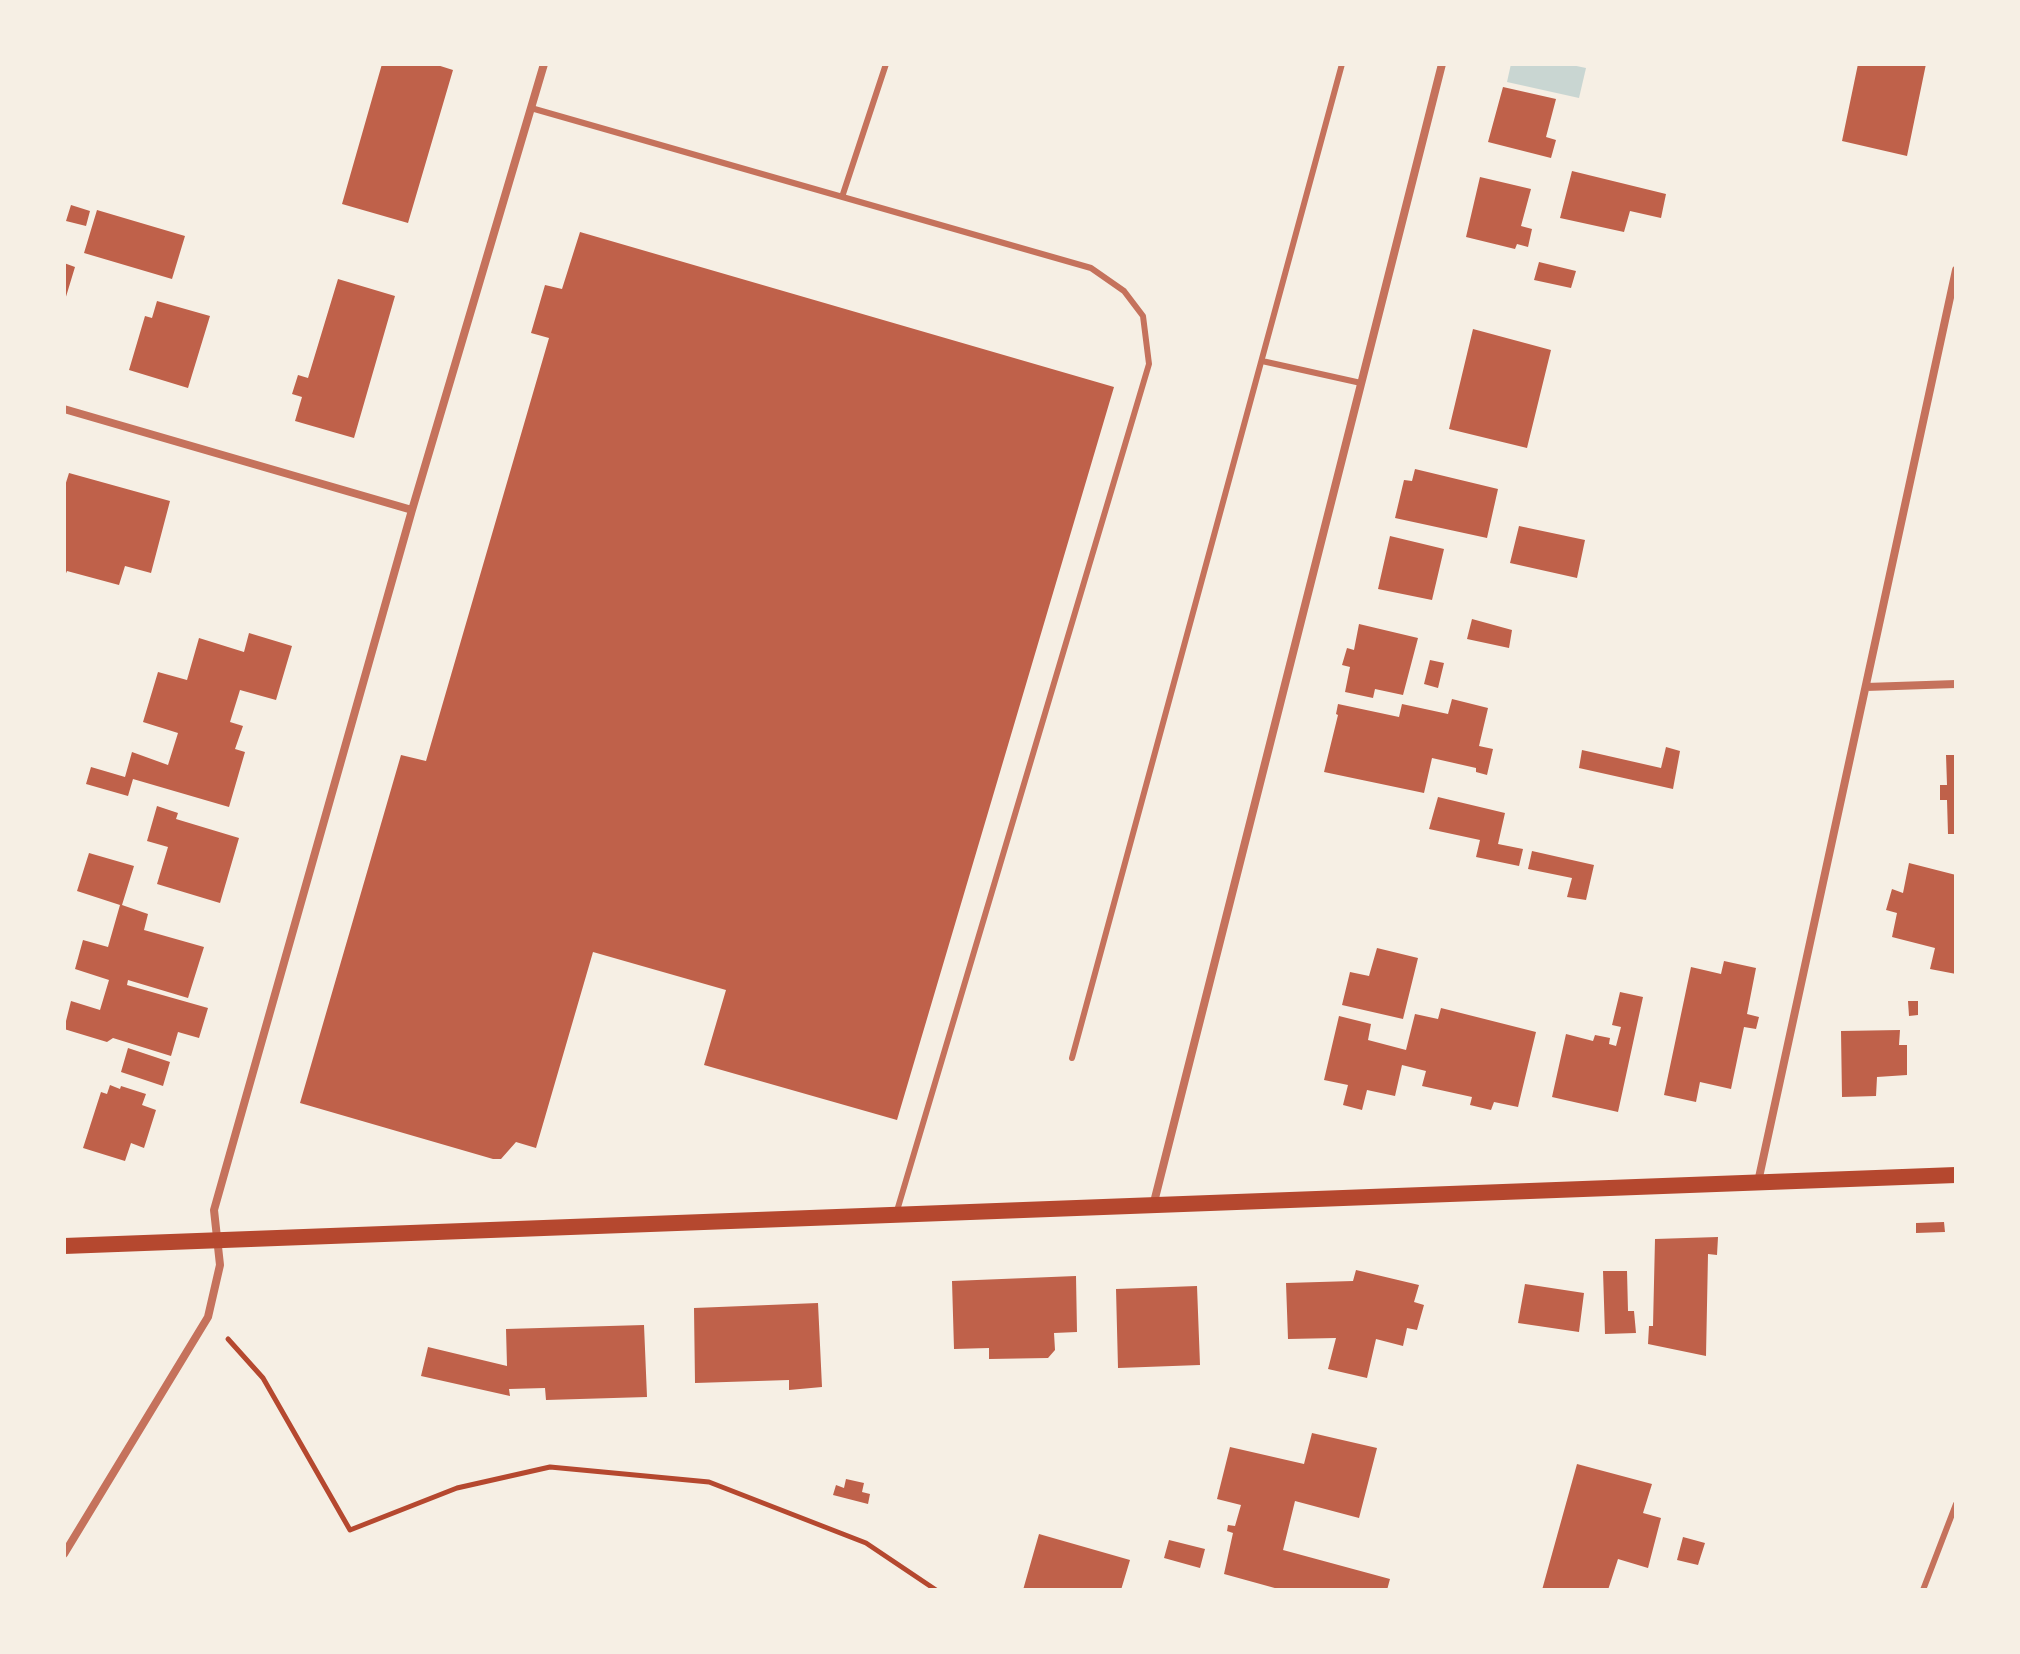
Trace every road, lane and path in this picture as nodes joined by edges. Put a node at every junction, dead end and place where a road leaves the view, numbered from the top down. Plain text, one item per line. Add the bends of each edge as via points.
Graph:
1 (544, 64) edge
2 (886, 64) edge
3 (1342, 64) edge
4 (1442, 64) edge
5 (531, 108) junction
6 (842, 197) junction
7 (1956, 270) edge
8 (1262, 361) junction
9 (1361, 383) junction
10 (64, 409) edge
11 (412, 510) junction
12 (1956, 684) edge
13 (1866, 687) junction
14 (1072, 1058) dead end
15 (1956, 1175) edge
16 (1758, 1182) junction
17 (1153, 1206) junction
18 (896, 1214) junction
19 (218, 1241) junction
20 (64, 1246) edge
21 (208, 1317) junction
22 (1956, 1504) edge
23 (64, 1554) edge
24 (936, 1590) edge
25 (1923, 1590) edge

1 - 5 street
2 - 6 lane
3 - 8 lane
4 - 9 street
5 - 6 lane
5 - 11 street
6 - 18 lane via 1091,268 1124,291 1143,316 1149,364
7 - 13 street
8 - 9 lane
8 - 14 lane
9 - 17 street
10 - 11 street
11 - 19 street via 214,1210
12 - 13 street
13 - 16 street
15 - 16 main road
16 - 17 main road
17 - 18 main road
18 - 19 main road
19 - 20 main road
19 - 21 street via 220,1265
21 - 23 street
21 - 24 path via 263,1378 350,1530 457,1488 550,1467 709,1482 866,1543
22 - 25 lane

